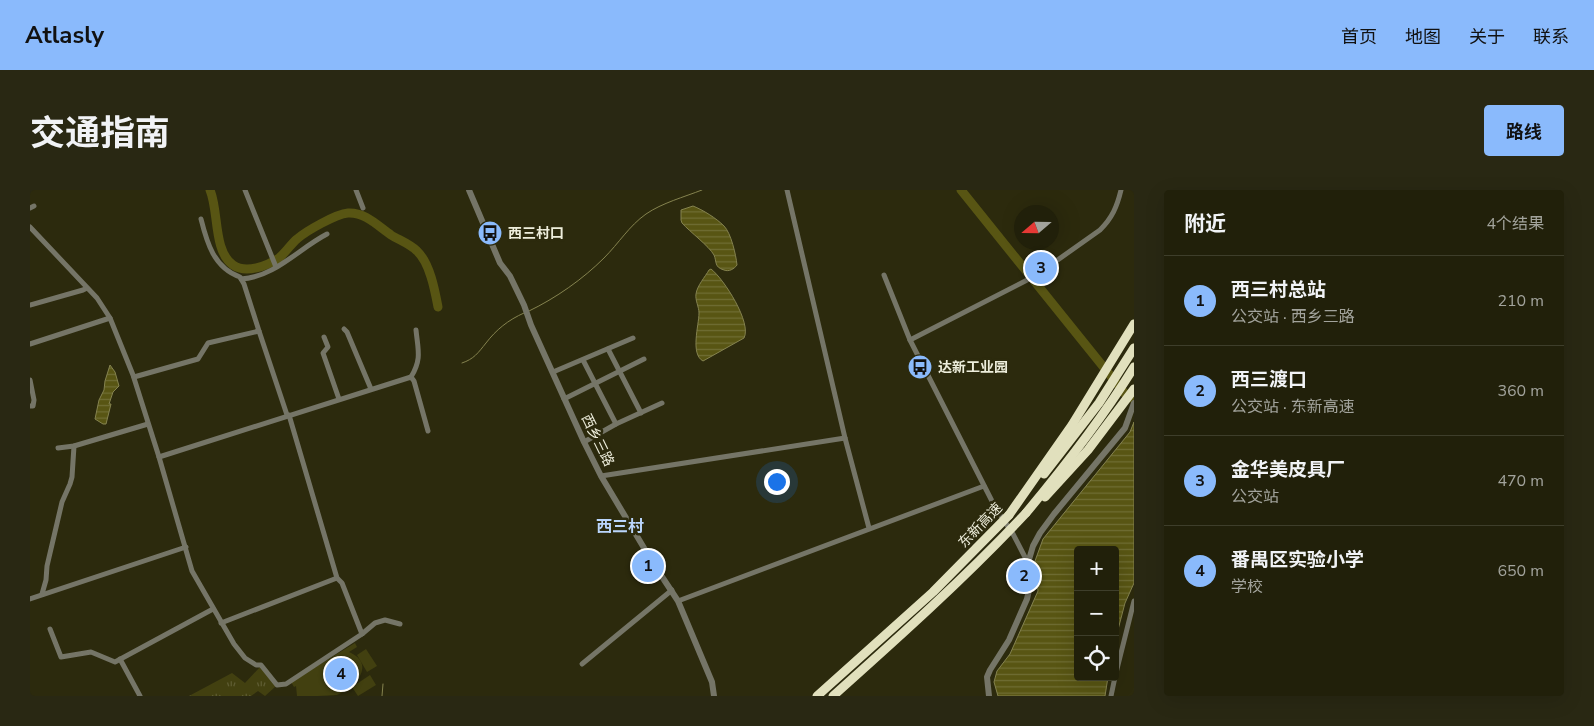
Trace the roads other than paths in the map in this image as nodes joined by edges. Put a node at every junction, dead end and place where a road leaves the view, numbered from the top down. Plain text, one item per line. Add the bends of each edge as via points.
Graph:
1 (245, 190) edge
2 (356, 190) edge
3 (469, 190) edge
4 (787, 190) edge
5 (1121, 190) edge
6 (363, 208) dead end
7 (201, 219) dead end
8 (30, 227) edge
9 (327, 234) dead end
10 (276, 267) junction
11 (884, 275) dead end
12 (241, 279) junction
13 (87, 288) junction
14 (30, 305) edge
15 (110, 318) junction
16 (1133, 326) edge
17 (344, 329) dead end
18 (416, 330) dead end
19 (259, 331) junction
20 (324, 337) dead end
21 (633, 338) dead end
22 (910, 340) junction
23 (30, 344) edge
24 (1134, 348) edge
25 (608, 349) junction
26 (644, 359) dead end
27 (584, 360) junction
28 (1134, 367) edge
29 (553, 372) junction
30 (619, 372) junction
31 (134, 377) junction
32 (411, 377) junction
33 (30, 380) edge
34 (596, 384) junction
35 (370, 389) junction
36 (1134, 389) edge
37 (339, 399) junction
38 (564, 399) junction
39 (662, 403) dead end
40 (1134, 403) edge
41 (30, 406) edge
42 (641, 413) junction
43 (288, 415) junction
44 (148, 424) junction
45 (616, 424) junction
46 (428, 431) dead end
47 (845, 438) junction
48 (584, 442) junction
49 (74, 446) junction
50 (58, 448) dead end
51 (159, 456) junction
52 (602, 476) junction
53 (984, 486) junction
54 (1026, 513) junction
55 (1009, 515) junction
56 (869, 528) junction
57 (186, 547) junction
58 (1028, 563) junction
59 (337, 578) junction
60 (672, 590) junction
61 (42, 594) junction
62 (30, 599) edge
63 (678, 601) junction
64 (1134, 601) edge
65 (213, 609) junction
66 (221, 623) junction
67 (400, 624) dead end
68 (50, 628) dead end
69 (362, 634) junction
70 (120, 659) junction
71 (1119, 661) edge
72 (582, 664) dead end
73 (1114, 681) edge
74 (140, 696) edge
75 (714, 696) edge
76 (817, 696) edge
77 (833, 696) edge
78 (989, 696) edge
79 (1111, 696) edge

1 - 10 street
2 - 6 street
3 - 29 street, 西乡三路
4 - 47 street
5 - 22 street via 1116,208 1100,230 1022,284
7 - 12 street via 211,251 222,267
8 - 13 street
9 - 10 street
10 - 12 street via 270,272
11 - 22 street
12 - 19 street
13 - 14 street
13 - 15 street
15 - 23 street
15 - 31 street
16 - 55 highway via 1076,418
17 - 35 street
18 - 32 street via 419,358
19 - 31 street via 208,343 198,359
19 - 43 street
20 - 37 street via 328,347 323,352
21 - 25 street
22 - 53 street
24 - 55 highway, 东新高速 via 1079,430
25 - 27 street
25 - 30 street
26 - 30 street
27 - 29 street
27 - 34 street
28 - 54 highway, 东新高速 via 1095,426
29 - 38 street, 西乡三路
30 - 34 street
30 - 42 street
31 - 44 street
32 - 35 street
32 - 46 street
33 - 41 street via 34,400
34 - 38 street
34 - 45 street
35 - 37 street
36 - 54 highway via 1073,467
37 - 43 street
38 - 48 street, 西乡三路
39 - 42 street
40 - 58 street via 1126,428 1040,533
42 - 45 street
43 - 51 street
43 - 59 street
44 - 49 street
44 - 51 street
45 - 48 street
47 - 52 street
47 - 56 street
48 - 52 street, 西乡三路
49 - 50 street
49 - 61 street via 70,484 62,502
51 - 57 street
52 - 60 street, 西乡三路 via 652,563
53 - 56 street
53 - 58 street
54 - 77 highway, 东新高速, bridge via 980,561
55 - 76 highway, 东新高速, bridge via 933,592
56 - 63 street
57 - 61 street
57 - 65 street via 192,571
58 - 78 street via 1030,590 1009,640 990,670
59 - 66 street
59 - 69 street via 342,583
60 - 63 street, 西乡三路
60 - 72 street
61 - 62 street
63 - 75 street, 西乡三路
64 - 71 street
65 - 66 street
65 - 70 street
66 - 69 street via 245,658 261,666 277,685 286,684
67 - 69 street via 385,620
68 - 70 street via 61,657 90,652 115,662
70 - 74 street
73 - 79 street

